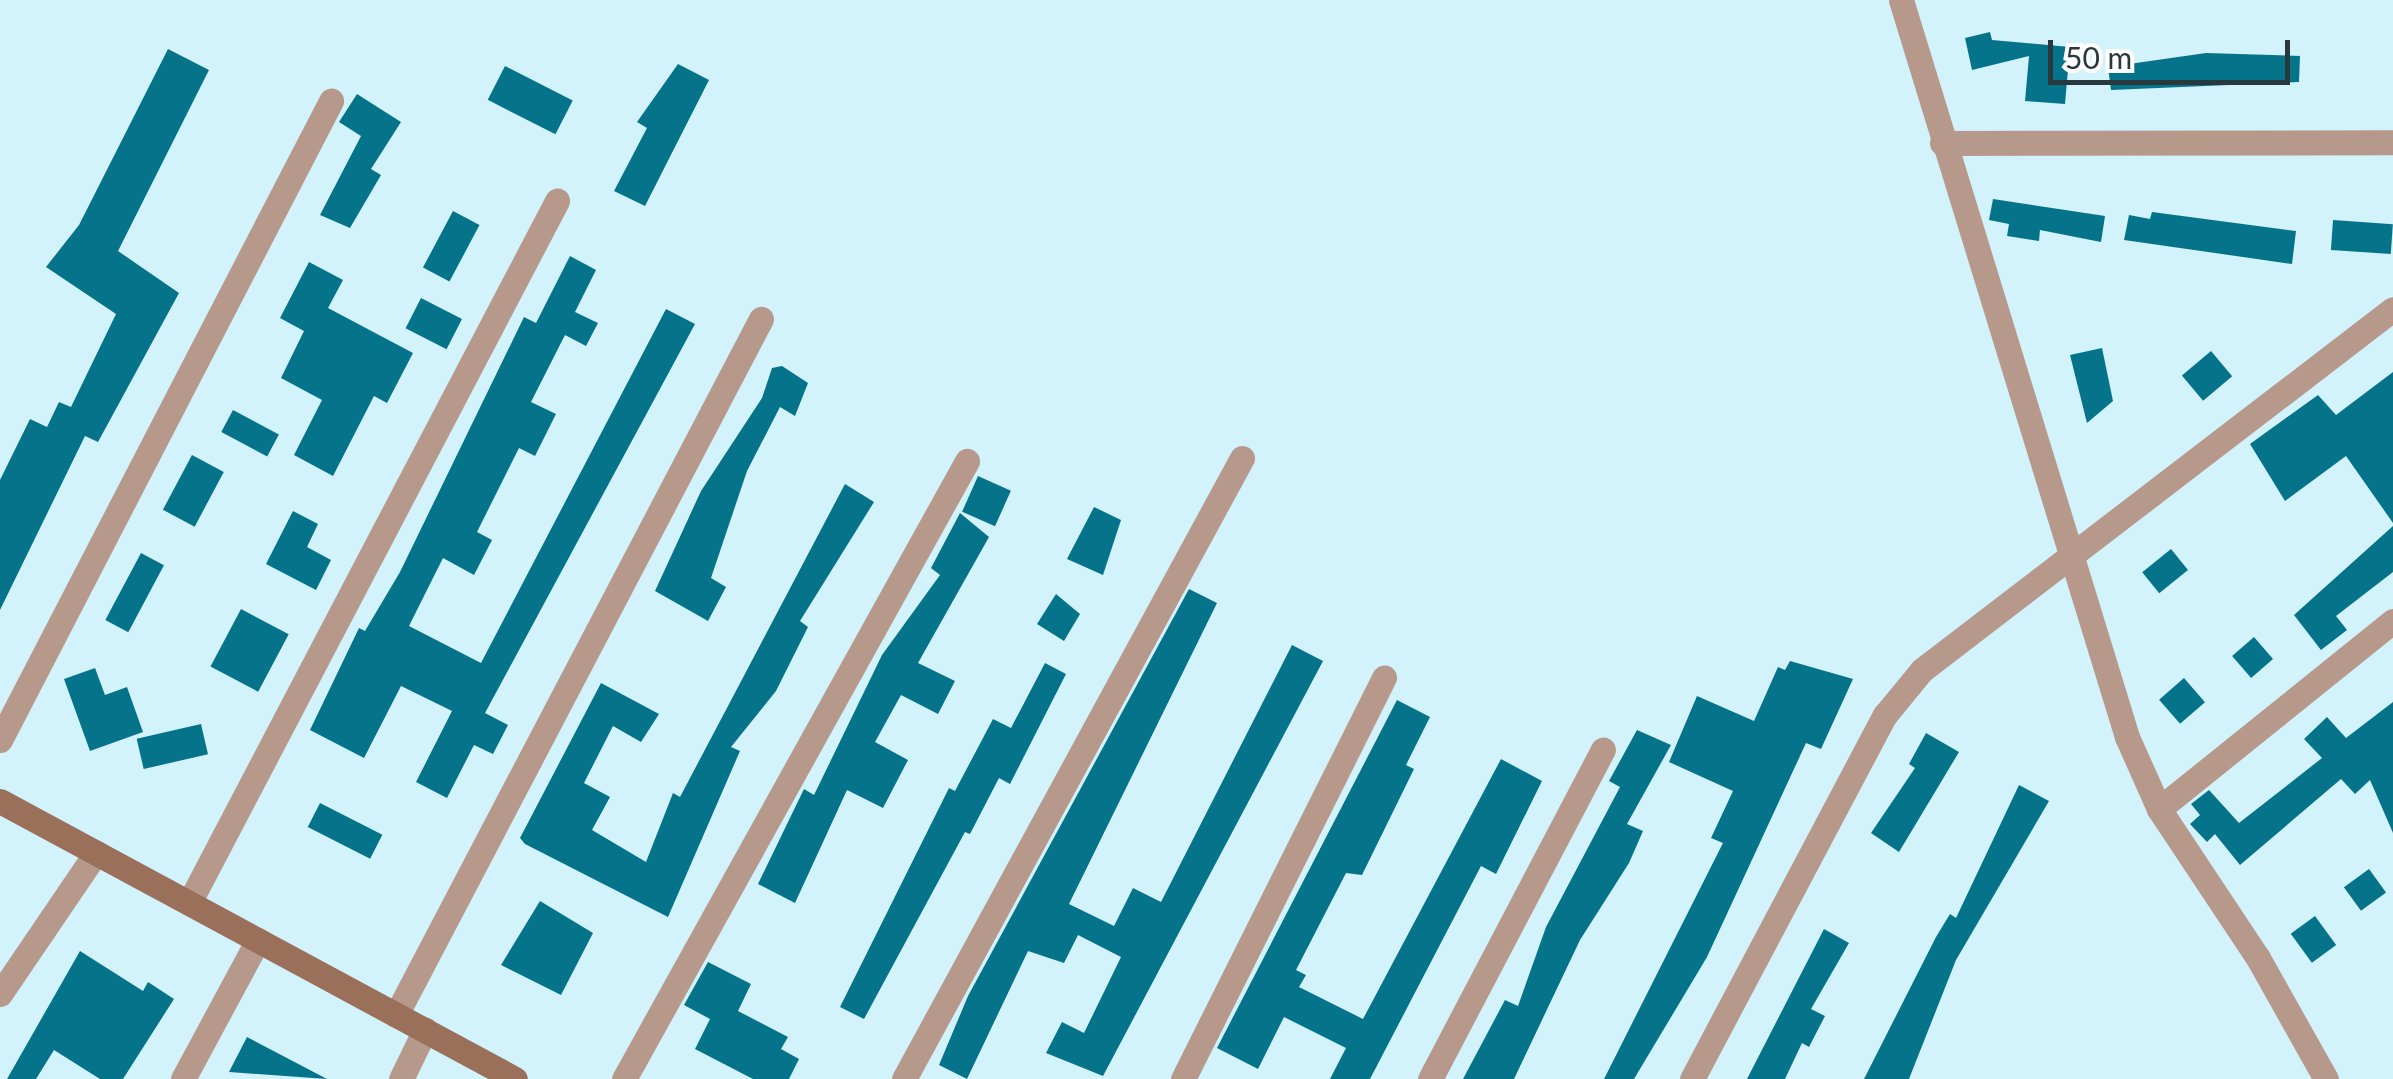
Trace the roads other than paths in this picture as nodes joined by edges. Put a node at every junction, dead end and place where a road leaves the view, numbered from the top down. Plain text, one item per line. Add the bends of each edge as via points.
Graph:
1 (1901, 0) edge
2 (332, 101) dead end
3 (2393, 142) edge
4 (1942, 143) junction
5 (557, 200) dead end
6 (2393, 310) edge
7 (761, 319) dead end
8 (1242, 458) dead end
9 (967, 461) dead end
10 (2072, 554) junction
11 (2393, 621) edge
12 (1384, 677) dead end
13 (0, 740) edge
14 (1603, 750) dead end
15 (0, 801) edge
16 (2159, 809) junction
17 (96, 853) junction
18 (188, 903) junction
19 (258, 940) junction
20 (0, 994) edge
21 (396, 1015) junction
22 (425, 1030) junction
23 (183, 1079) edge
24 (400, 1079) edge
25 (515, 1079) edge
26 (624, 1079) edge
27 (904, 1079) edge
28 (1182, 1079) edge
29 (1430, 1079) edge
30 (1692, 1079) edge
31 (2326, 1079) edge

1 - 4 street
2 - 13 street
3 - 4 street
4 - 10 street
5 - 18 street
6 - 10 street
7 - 21 street
8 - 27 street
9 - 26 street
10 - 16 street via 2127,737
10 - 30 street via 1944,650 1885,715
11 - 16 street
12 - 28 street
14 - 29 street
15 - 17 street
16 - 31 street
17 - 18 street
17 - 20 street
18 - 19 street
19 - 21 street
19 - 23 street
21 - 22 street
22 - 24 street
22 - 25 street

